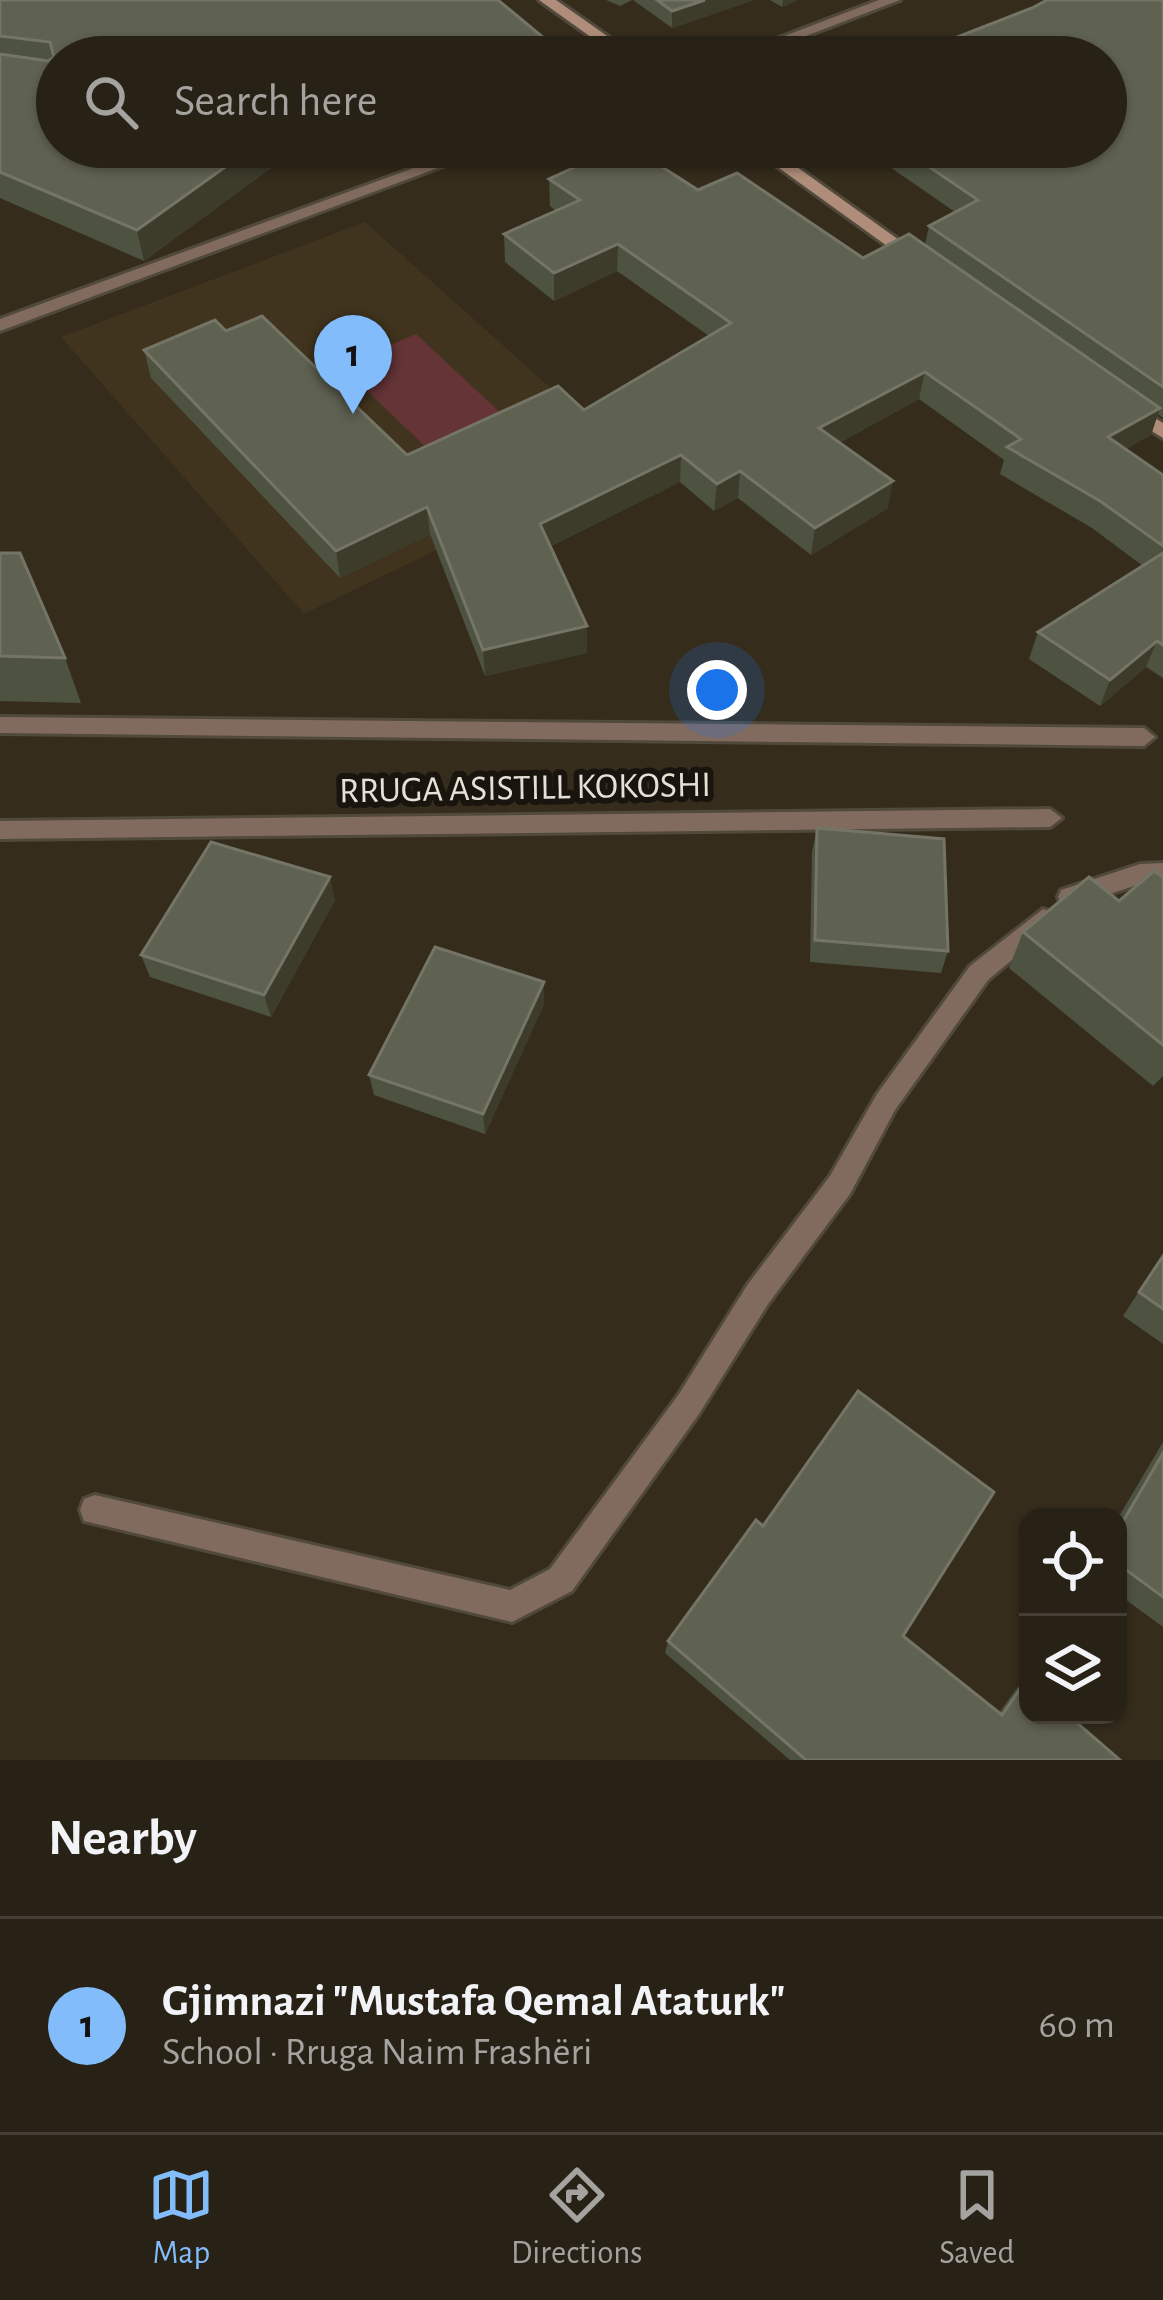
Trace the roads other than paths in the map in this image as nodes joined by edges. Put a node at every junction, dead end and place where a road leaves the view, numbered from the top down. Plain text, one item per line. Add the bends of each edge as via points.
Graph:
1 (546, 0) edge
2 (893, 0) edge
3 (598, 36) edge
4 (794, 36) edge
5 (428, 168) edge
6 (788, 168) edge
7 (929, 268) edge
8 (0, 325) edge
9 (1110, 395) edge
10 (1163, 432) edge
11 (0, 724) edge
12 (1144, 736) dead end
13 (1050, 818) dead end
14 (0, 830) edge
15 (1163, 874) edge
16 (95, 1510) dead end

1 - 3 main road
2 - 4 street
5 - 8 street
6 - 7 main road
9 - 10 main road
11 - 12 street
13 - 14 street, RRUGA ASISTILL KOKOSHI
15 - 16 street via 1075,892 979,973 561,1580 512,1606

